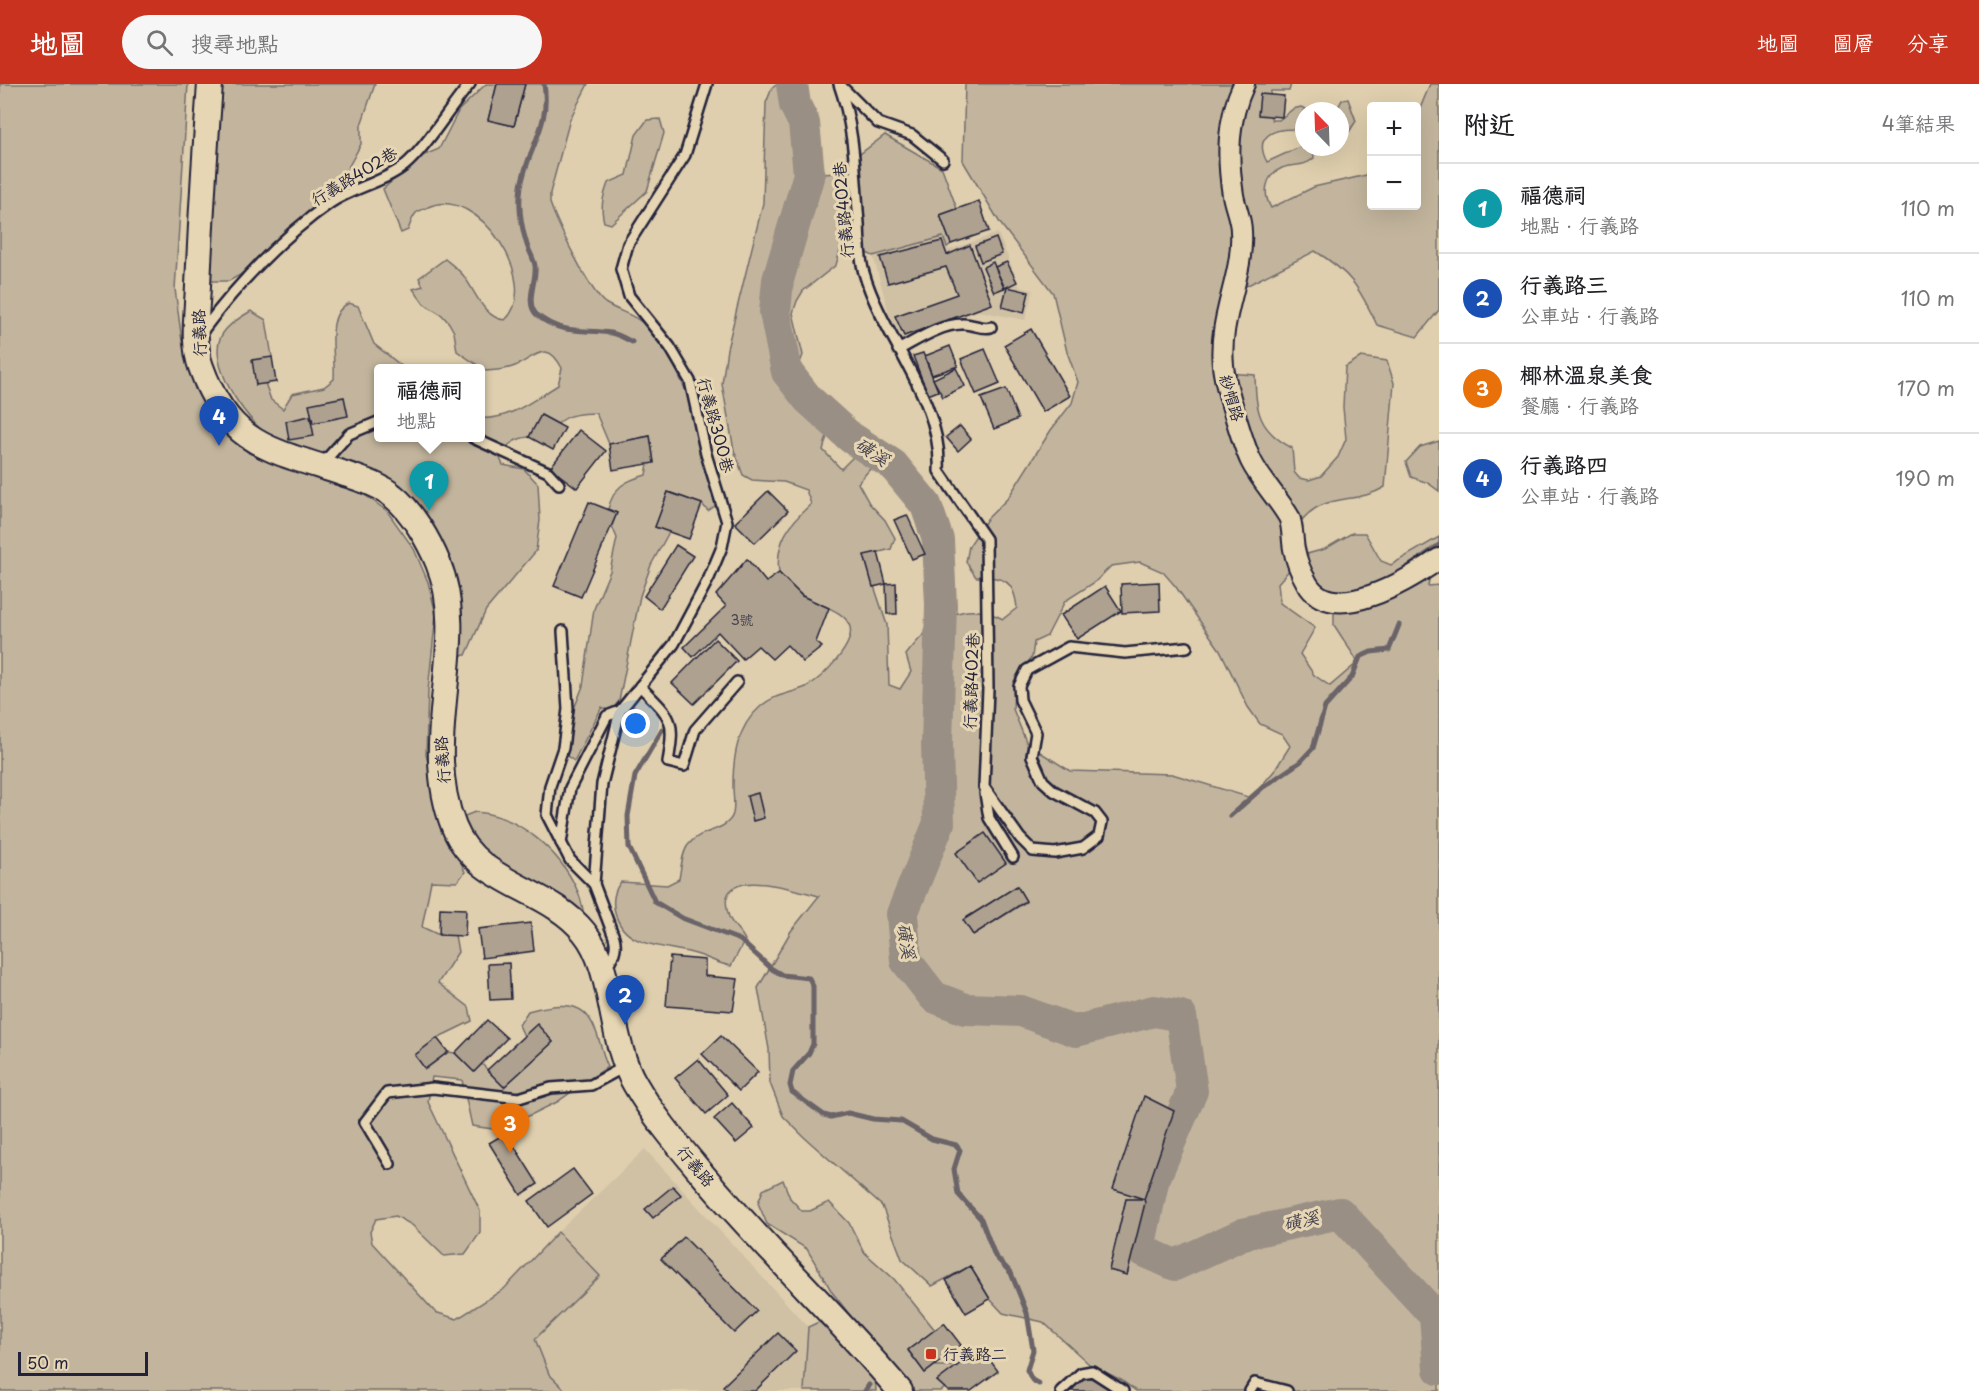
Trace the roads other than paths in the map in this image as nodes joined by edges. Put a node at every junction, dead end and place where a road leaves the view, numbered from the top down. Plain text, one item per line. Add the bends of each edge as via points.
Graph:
1 (210, 84) edge
2 (470, 84) edge
3 (707, 84) edge
4 (839, 84) edge
5 (1244, 84) edge
6 (943, 160) dead end
7 (991, 327) dead end
8 (196, 339) junction
9 (898, 350) junction
10 (374, 424) edge
11 (481, 442) edge
12 (320, 466) junction
13 (559, 484) dead end
14 (1439, 559) edge
15 (563, 631) dead end
16 (1187, 647) dead end
17 (737, 682) dead end
18 (640, 686) junction
19 (620, 711) junction
20 (984, 788) junction
21 (561, 845) junction
22 (1013, 857) dead end
23 (594, 884) junction
24 (603, 974) junction
25 (626, 1065) junction
26 (390, 1164) dead end
27 (900, 1391) edge
28 (1061, 1391) edge
29 (1123, 1391) edge
30 (1250, 1391) edge
31 (1287, 1391) edge

1 - 8 street, 行義路
2 - 8 lane, 行義路402巷 via 403,166 321,210 227,297
3 - 18 lane, 行義路300巷 via 685,155 628,244 621,269 629,296 670,347 690,381 706,454 727,522 722,547 699,597 674,644
4 - 6 lane via 878,123 912,135
4 - 9 lane, 行義路402巷 via 852,132 863,271
5 - 14 street, 紗帽路 via 1237,98 1228,144 1241,231 1234,292 1222,326 1223,366 1251,460 1290,520 1294,551 1307,584 1320,597 1338,602 1365,598 1413,578
7 - 9 lane via 946,327
8 - 12 street, 行義路 via 200,364 230,420 266,449
9 - 20 lane, 行義路402巷 via 933,424 939,471 986,539 988,689
10 - 12 lane via 350,434
11 - 13 lane via 548,472
12 - 24 street, 行義路 via 376,485 396,497 438,564 448,598 439,740 441,781 455,829 472,857 508,883 566,914 599,957
15 - 21 lane via 568,709 547,815
16 - 20 lane via 1125,653 1069,647 1027,670 1019,686 1020,700 1036,733 1032,756 1043,781 1095,813 1102,822 1099,836 1083,848 1055,853 1033,851
17 - 18 lane via 695,730 684,766 668,762 674,732 671,720
18 - 19 lane, 行義路300巷
19 - 21 lane, 行義路300巷 via 607,716 570,788
19 - 23 lane, 行義路300巷 via 602,784
20 - 22 lane, 行義路402巷 via 989,818
21 - 23 lane, 行義路300巷
23 - 24 lane, 行義路300巷 via 616,945
24 - 25 street, 行義路
25 - 26 lane via 591,1084 551,1088 519,1098 433,1088 387,1093 365,1122
25 - 27 street, 行義路 via 634,1083 676,1142 736,1215
28 - 29 lane via 1081,1373 1092,1371
30 - 31 lane via 1255,1383

